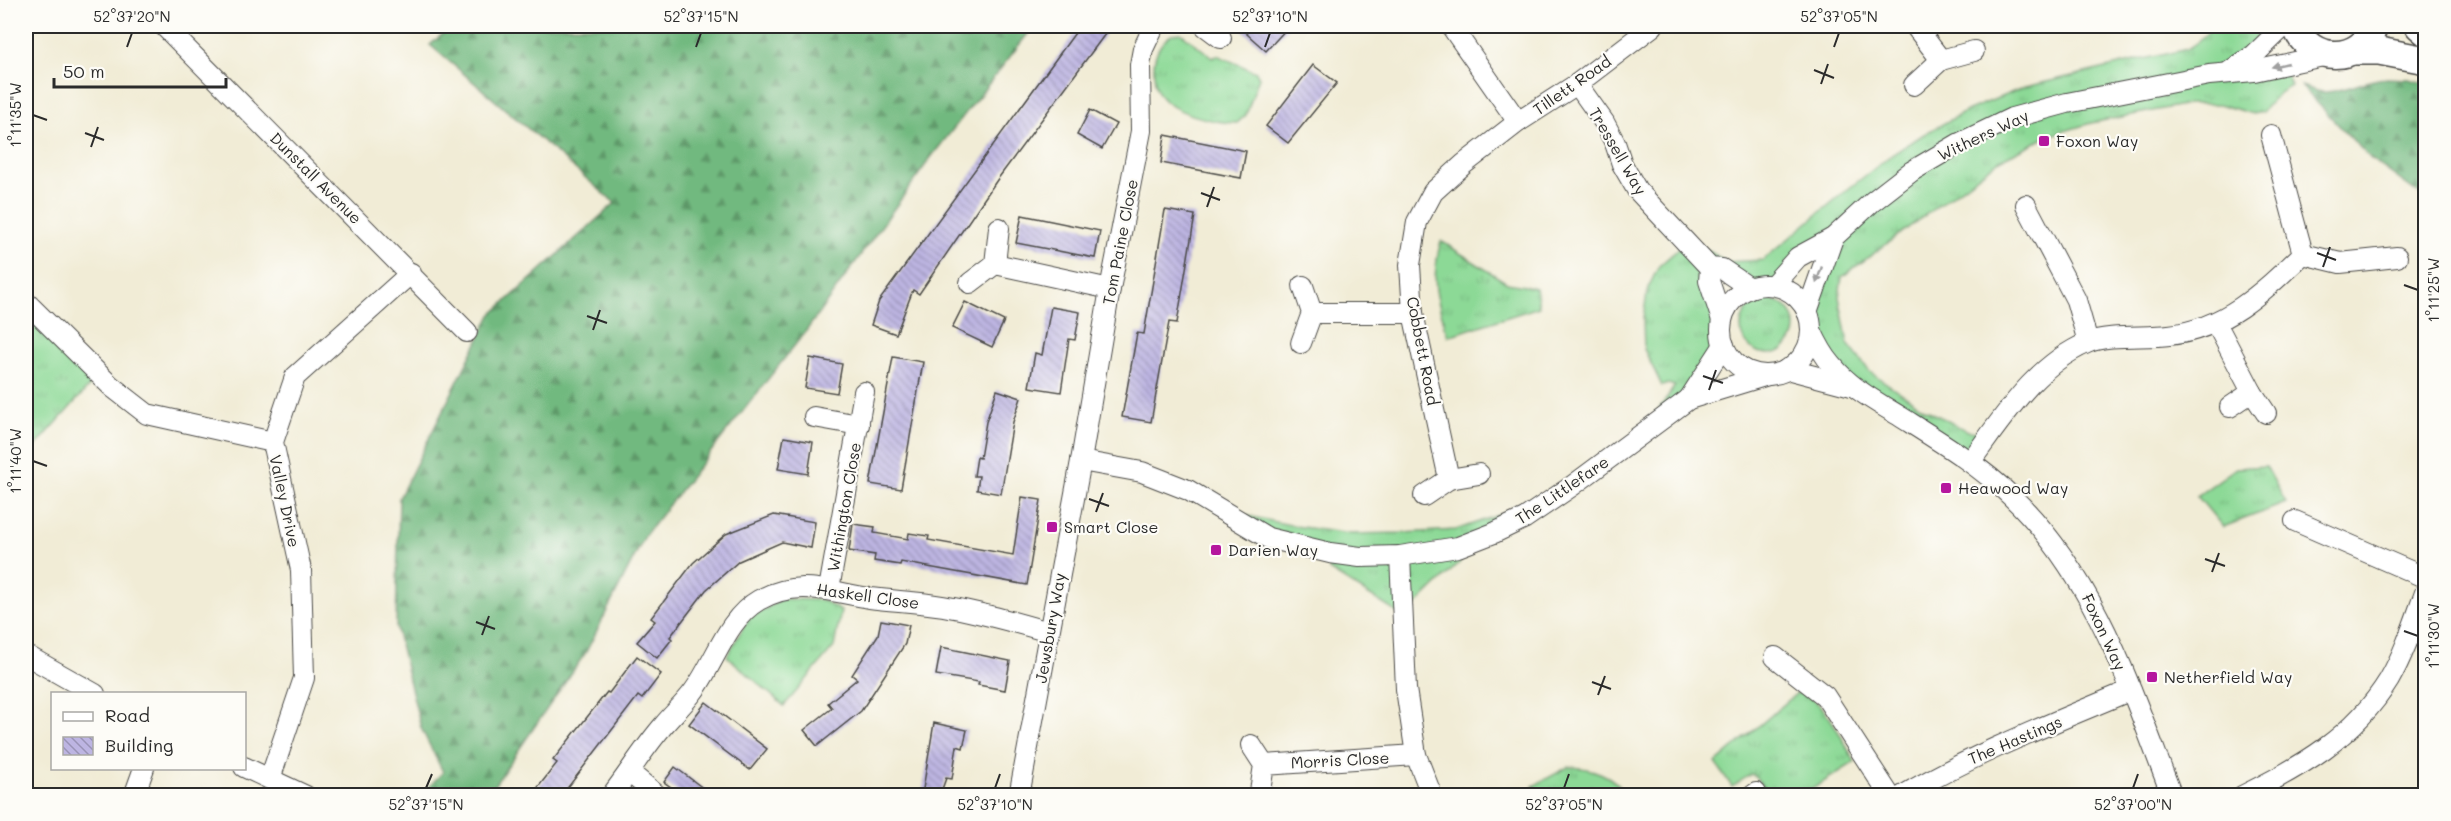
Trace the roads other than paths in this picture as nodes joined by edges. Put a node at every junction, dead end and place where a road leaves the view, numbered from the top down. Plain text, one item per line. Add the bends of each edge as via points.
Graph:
1 (164, 26) edge
2 (1154, 26) edge
3 (1205, 26) edge
4 (1451, 26) edge
5 (1653, 26) edge
6 (1915, 26) edge
7 (2284, 26) edge
8 (2296, 26) edge
9 (2374, 26) edge
10 (2419, 26) edge
11 (2426, 32) edge
12 (1221, 38) dead end
13 (1974, 51) dead end
14 (2341, 53) junction
15 (1941, 60) junction
16 (2426, 60) edge
17 (2230, 71) junction
18 (1576, 84) junction
19 (1914, 85) dead end
20 (1518, 122) junction
21 (2271, 135) dead end
22 (2026, 205) dead end
23 (999, 228) dead end
24 (1833, 238) junction
25 (2303, 254) junction
26 (2397, 257) dead end
27 (995, 264) junction
28 (1710, 268) junction
29 (411, 273) junction
30 (970, 283) dead end
31 (1773, 285) junction
32 (1303, 286) dead end
33 (1750, 288) junction
34 (1110, 289) junction
35 (26, 302) edge
36 (1312, 313) junction
37 (1413, 313) junction
38 (1722, 320) junction
39 (1809, 321) junction
40 (2216, 323) junction
41 (467, 332) dead end
42 (2088, 342) junction
43 (1301, 343) dead end
44 (1724, 345) junction
45 (1787, 369) junction
46 (1768, 375) junction
47 (1854, 387) junction
48 (864, 392) dead end
49 (2252, 392) junction
50 (1689, 399) junction
51 (2230, 407) dead end
52 (2266, 413) dead end
53 (814, 417) dead end
54 (859, 425) junction
55 (273, 442) junction
56 (1081, 461) junction
57 (1970, 462) junction
58 (1479, 474) dead end
59 (1449, 479) junction
60 (1424, 496) dead end
61 (2295, 521) dead end
62 (1400, 556) junction
63 (2426, 578) edge
64 (829, 589) junction
65 (2426, 590) edge
66 (1049, 632) junction
67 (26, 655) edge
68 (1775, 657) dead end
69 (2131, 690) junction
70 (93, 692) edge
71 (1251, 745) dead end
72 (1416, 755) junction
73 (1264, 765) junction
74 (246, 768) edge
75 (143, 770) edge
76 (629, 772) junction
77 (270, 779) junction
78 (1260, 791) dead end
79 (134, 795) edge
80 (306, 795) edge
81 (611, 795) edge
82 (658, 795) edge
83 (1019, 795) edge
84 (1432, 795) edge
85 (1890, 795) edge
86 (1902, 795) edge
87 (2172, 795) edge
88 (2242, 795) edge

1 - 29 street, Dunstall Avenue
2 - 34 street, Tom Paine Close via 1140,65 1142,131
3 - 12 street
4 - 20 street
5 - 18 street, Tillett Road
6 - 15 street
7 - 17 street, Withers Way via 2254,55
8 - 14 street via 2316,50
9 - 14 street via 2364,43
10 - 11 street
13 - 15 street
14 - 16 street, Withers Way via 2387,52
14 -> 17 street, Withers Way via 2254,71
15 - 19 street
17 - 24 street, Withers Way via 2067,103 2012,118 1912,171
18 - 20 street, Tillett Road
18 - 28 street, Tressell Way via 1604,122 1637,190
20 - 37 street, Cobbett Road via 1433,192 1417,222 1410,265
21 - 25 street
22 - 42 street via 2076,300
23 - 27 street
24 - 31 street, Withers Way via 1798,257
24 -> 39 street, Withers Way
25 - 26 street via 2340,263
25 - 40 street via 2251,301
27 - 30 street
27 - 34 street
28 - 33 street, Tressell Way via 1722,268
28 - 38 street via 1709,281
29 - 41 street, Dunstall Avenue
29 - 55 street, Valley Drive via 295,377
31 - 33 street
31 - 39 street via 1799,299
32 - 36 street
33 - 38 street via 1728,306
34 - 56 street, Tom Paine Close
35 - 55 street via 111,386 147,414
36 - 37 street
36 - 43 street
37 - 59 street, Cobbett Road
38 - 44 street
39 - 45 street via 1804,353
39 - 47 street, Foxon Way via 1833,367
40 - 42 street via 2170,335
40 - 49 street
42 - 57 street via 2036,378
44 - 46 street via 1741,367
44 - 50 street, The Littlefare
45 - 46 street
45 - 47 street, Foxon Way
46 - 50 street, The Littlefare
47 - 57 street, Foxon Way
48 - 54 street, Withington Close
49 - 51 street
49 - 52 street
50 - 62 street, The Littlefare via 1525,518 1458,547
53 - 54 street, Withington Close
54 - 64 street, Withington Close
55 - 77 street, Valley Drive via 301,570 304,678
56 - 62 street, The Littlefare via 1142,472 1188,490 1268,538 1330,553
56 - 66 street, Jewsbury Way
57 - 69 street, Foxon Way via 2037,522 2059,553 2102,621
58 - 59 street
59 - 60 street
61 - 63 street
62 - 72 street via 1406,689
64 - 66 street, Haskell Close via 977,612
64 - 76 street, Haskell Close via 784,590 758,601 736,619 708,670
65 - 88 street via 2393,672 2357,721 2318,755
66 - 83 street, Jewsbury Way
67 - 70 street
68 - 85 street via 1825,696
69 - 86 street, The Hastings via 1992,748
69 - 87 street, Foxon Way
71 - 73 street
72 - 73 street, Morris Close
72 - 84 street
73 - 78 street
74 - 77 street
75 - 79 street
76 - 81 street, Haskell Close
76 - 82 street
77 - 80 street

